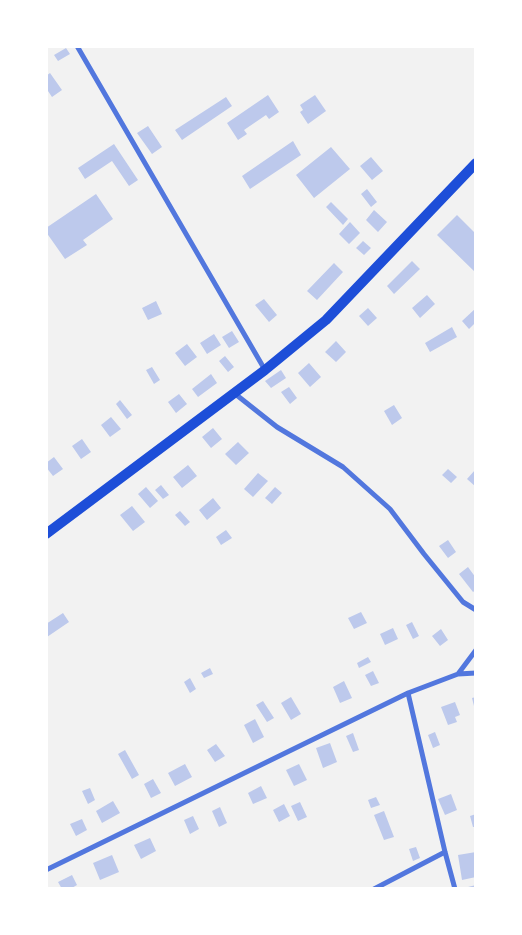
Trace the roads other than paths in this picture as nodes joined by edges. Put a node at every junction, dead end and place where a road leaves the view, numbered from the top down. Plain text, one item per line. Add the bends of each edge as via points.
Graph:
1 (77, 46) edge
2 (476, 162) edge
3 (265, 370) junction
4 (233, 393) junction
5 (46, 534) edge
6 (476, 610) edge
7 (476, 650) edge
8 (476, 673) edge
9 (458, 674) junction
10 (408, 693) junction
11 (445, 852) junction
12 (46, 870) edge
13 (374, 889) edge
14 (456, 889) edge

1 - 3 street
2 - 3 main road via 326,320
3 - 4 main road
4 - 5 main road
4 - 6 street via 277,427 342,468 390,509 462,602
7 - 9 street
8 - 9 street
9 - 10 street
10 - 11 street
10 - 12 street
11 - 13 street
11 - 14 street

